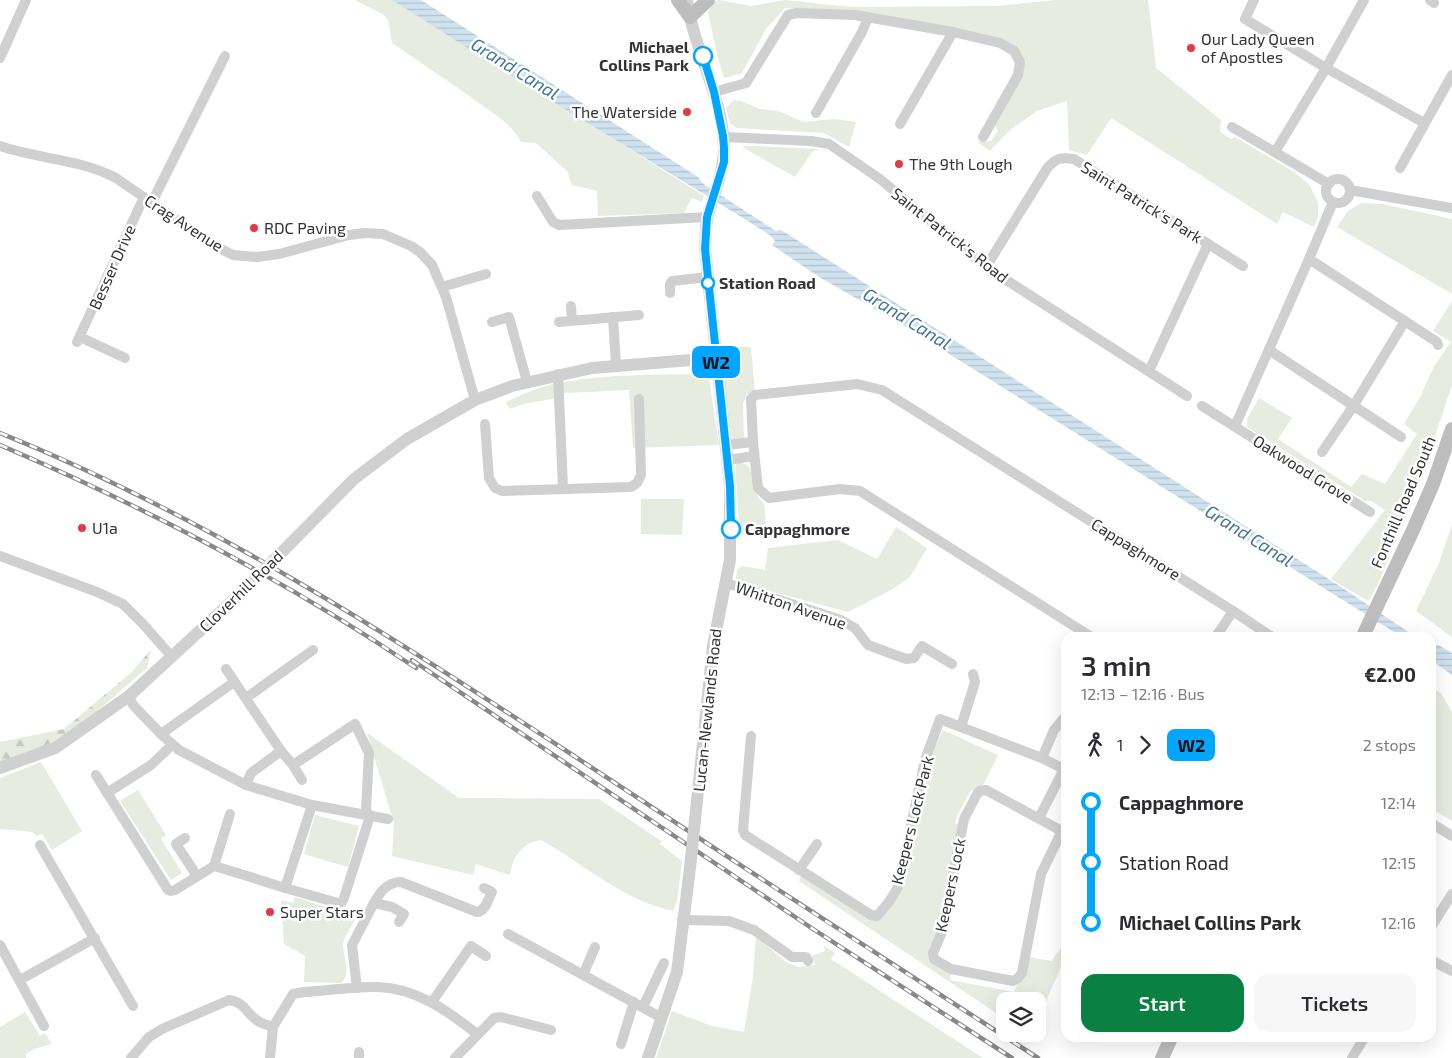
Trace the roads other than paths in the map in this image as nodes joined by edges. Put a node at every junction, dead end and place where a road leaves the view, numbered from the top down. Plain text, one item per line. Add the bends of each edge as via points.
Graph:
1 (26, 0) edge
2 (678, 0) edge
3 (687, 0) edge
4 (708, 0) edge
5 (1254, 0) edge
6 (1364, 0) edge
7 (690, 17) junction
8 (868, 17) junction
9 (953, 32) junction
10 (225, 56) dead end
11 (0, 58) edge
12 (1326, 68) junction
13 (1452, 75) edge
14 (714, 92) junction
15 (816, 113) dead end
16 (1424, 123) junction
17 (900, 124) dead end
18 (1232, 128) dead end
19 (723, 136) junction
20 (983, 137) dead end
21 (0, 146) edge
22 (1275, 152) junction
23 (1400, 168) dead end
24 (1329, 184) junction
25 (1350, 190) junction
26 (537, 196) dead end
27 (148, 200) junction
28 (1333, 202) junction
29 (1452, 208) edge
30 (707, 217) junction
31 (1208, 244) junction
32 (1309, 259) junction
33 (1243, 266) dead end
34 (986, 267) junction
35 (486, 274) dead end
36 (708, 277) junction
37 (442, 287) junction
38 (670, 293) dead end
39 (571, 306) dead end
40 (639, 315) dead end
41 (613, 317) junction
42 (572, 320) junction
43 (1405, 321) junction
44 (492, 322) dead end
45 (559, 322) dead end
46 (1438, 345) dead end
47 (1269, 350) junction
48 (125, 358) dead end
49 (716, 358) junction
50 (616, 365) junction
51 (1149, 371) junction
52 (558, 374) junction
53 (527, 382) junction
54 (1187, 396) dead end
55 (639, 399) dead end
56 (474, 400) junction
57 (1354, 405) junction
58 (1202, 406) dead end
59 (485, 424) dead end
60 (1235, 426) junction
61 (1452, 429) edge
62 (1401, 437) dead end
63 (753, 442) junction
64 (726, 445) junction
65 (1322, 452) dead end
66 (754, 456) junction
67 (728, 460) junction
68 (563, 488) junction
69 (1370, 512) dead end
70 (0, 556) edge
71 (726, 583) junction
72 (1233, 612) junction
73 (1083, 632) edge
74 (1218, 632) edge
75 (1264, 632) edge
76 (1365, 632) edge
77 (313, 650) dead end
78 (172, 657) junction
79 (952, 664) dead end
80 (226, 669) dead end
81 (973, 674) dead end
82 (234, 682) junction
83 (129, 696) junction
84 (246, 698) junction
85 (1061, 722) edge
86 (961, 727) junction
87 (161, 734) junction
88 (751, 736) dead end
89 (172, 744) junction
90 (281, 751) junction
91 (1042, 758) junction
92 (293, 765) junction
93 (0, 768) edge
94 (1061, 768) edge
95 (96, 775) dead end
96 (1061, 777) edge
97 (302, 780) dead end
98 (246, 785) junction
99 (107, 793) junction
100 (312, 805) junction
101 (230, 814) dead end
102 (370, 816) junction
103 (1039, 818) junction
104 (388, 820) dead end
105 (1436, 826) edge
106 (1452, 836) edge
107 (185, 838) dead end
108 (816, 844) dead end
109 (40, 845) dead end
110 (214, 866) junction
111 (799, 870) junction
112 (197, 876) junction
113 (285, 888) junction
114 (484, 888) dead end
115 (1452, 894) edge
116 (374, 903) junction
117 (1448, 906) edge
118 (682, 920) junction
119 (399, 922) dead end
120 (1436, 922) edge
121 (508, 934) dead end
122 (95, 938) junction
123 (0, 946) edge
124 (595, 947) dead end
125 (486, 956) dead end
126 (808, 962) dead end
127 (664, 963) dead end
128 (1436, 963) edge
129 (1452, 971) edge
130 (583, 976) junction
131 (20, 980) junction
132 (357, 988) junction
133 (432, 1002) junction
134 (639, 1005) junction
135 (133, 1006) dead end
136 (662, 1018) junction
137 (44, 1026) dead end
138 (273, 1027) junction
139 (551, 1030) dead end
140 (477, 1034) junction
141 (1169, 1042) edge
142 (1362, 1042) edge
143 (621, 1044) dead end
144 (131, 1058) edge
145 (270, 1058) edge
146 (455, 1058) edge
147 (648, 1058) edge
148 (1162, 1058) edge
149 (1352, 1058) edge

1 - 11 street
2 - 7 main road
3 - 7 street, Lucan-Newlands Road
4 - 7 main road
5 - 12 street via 1245,19
6 - 12 street
7 - 14 street, Lucan-Newlands Road
8 - 9 street
8 - 14 street via 797,12 788,15 746,83
8 - 15 street
9 - 17 street
9 - 20 street via 1000,43 1014,51 1020,62 1018,75
10 - 27 street, Besser Drive
12 - 16 street
12 - 22 street
13 - 16 street
14 - 19 street, Lucan-Newlands Road
16 - 23 street
18 - 22 street
19 - 30 street, Lucan-Newlands Road via 724,162
19 - 34 street, Saint Patrick's Road via 829,144 880,179
21 - 27 street, Crag Avenue via 100,170
22 - 24 street
24 - 25 street via 1339,180
24 - 28 street via 1326,194
25 - 28 street via 1343,202
25 - 29 street
26 - 30 street via 553,222 559,224
27 - 37 street, Crag Avenue via 233,255 257,257 279,254 358,233 383,234 420,252 432,265
27 - 48 street, Besser Drive via 79,340
28 - 32 street, Oakwood Grove
30 - 36 street, Lucan-Newlands Road via 705,249
31 - 33 street, Saint Patrick's Park
31 - 34 street, Saint Patrick's Park via 1074,159 1063,157 1048,167
31 - 51 street, Saint Patrick's Park
32 - 43 street
32 - 47 street, Oakwood Grove
34 - 51 street, Saint Patrick's Road
35 - 37 street
36 - 38 street via 672,281
36 - 49 street, Lucan-Newlands Road
37 - 56 street, Crag Avenue
39 - 42 street
40 - 41 street
41 - 42 street
41 - 50 street
42 - 45 street
43 - 46 street
43 - 57 street, Oakwood Grove
44 - 53 street via 508,318
47 - 57 street
47 - 60 street, Oakwood Grove
49 - 50 street
49 - 64 street, Lucan-Newlands Road
50 - 52 street
51 - 54 street, Saint Patrick's Road
52 - 53 street
52 - 68 street
53 - 56 street
55 - 68 street via 641,476 637,483 631,487
56 - 78 street, Cloverhill Road, bridge via 407,439 354,479 254,581
57 - 62 street
57 - 65 street, Oakwood Grove
58 - 60 street, Oakwood Grove
59 - 68 street via 489,478 495,488 502,491
60 - 69 street, Oakwood Grove
61 - 76 main road, Fonthill Road South via 1432,487
63 - 64 street
63 - 66 street, Cappaghmore
63 - 72 street, Cappaghmore via 750,406 754,395 857,384 882,390
64 - 67 street, Lucan-Newlands Road
66 - 67 street
66 - 73 street, Cappaghmore via 758,488 769,498 840,489 860,491
67 - 71 street, Lucan-Newlands Road via 730,554
70 - 78 street via 122,604
71 - 79 street, Whitton Avenue via 841,620 855,628 868,645 906,659 914,658 922,646
71 - 118 street, Lucan-Newlands Road, bridge via 713,646
72 - 74 street
72 - 75 street
77 - 84 street
78 - 83 street, Cloverhill Road
80 - 82 street
81 - 86 street via 975,682
82 - 84 street
82 - 87 street
83 - 87 street
83 - 93 street, Cloverhill Road via 55,748
84 - 90 street
85 - 91 street
86 - 91 street
86 - 111 street, Keepers Lock Park via 940,719 925,760 898,887 881,913 871,916
87 - 89 street
88 - 111 street, Keepers Lock Park via 743,830 745,835
89 - 98 street
89 - 99 street via 151,765
90 - 92 street
90 - 98 street via 251,773
91 - 94 street
92 - 97 street
92 - 102 street via 355,724 369,753 366,810
95 - 99 street
96 - 103 street
98 - 100 street
99 - 112 street via 168,890 171,892
100 - 102 street
100 - 113 street
101 - 110 street
102 - 104 street
102 - 113 street via 342,902
103 - 103 street, Keepers Lock via 986,790 977,794 964,819 942,932 932,953 934,959 951,969 1013,981 1022,973 1040,874 1060,837 1058,829
105 - 106 street
107 - 112 street via 176,844
108 - 111 street
109 - 122 street
110 - 112 street
110 - 113 street
114 - 116 street via 492,892 481,912 401,882 383,889
115 - 117 street
116 - 119 street via 404,914
116 - 132 street via 352,945
117 - 120 street
118 - 126 street via 729,920 754,930 792,957 806,957
118 - 136 street, Lucan-Newlands Road via 677,972
121 - 130 street
122 - 131 street
122 - 135 street
123 - 131 street
124 - 130 street
125 - 133 street via 471,946
127 - 134 street
128 - 129 street
130 - 134 street
131 - 137 street
132 - 133 street via 398,989
132 - 138 street via 293,994
133 - 140 street
134 - 136 street
134 - 143 street
136 - 147 street, Lucan-Newlands Road
138 - 144 street via 257,1021 236,1000 229,1000 162,1029 149,1037
138 - 145 street
139 - 140 street via 501,1017 494,1018
140 - 146 street
141 - 148 main road
142 - 149 street

